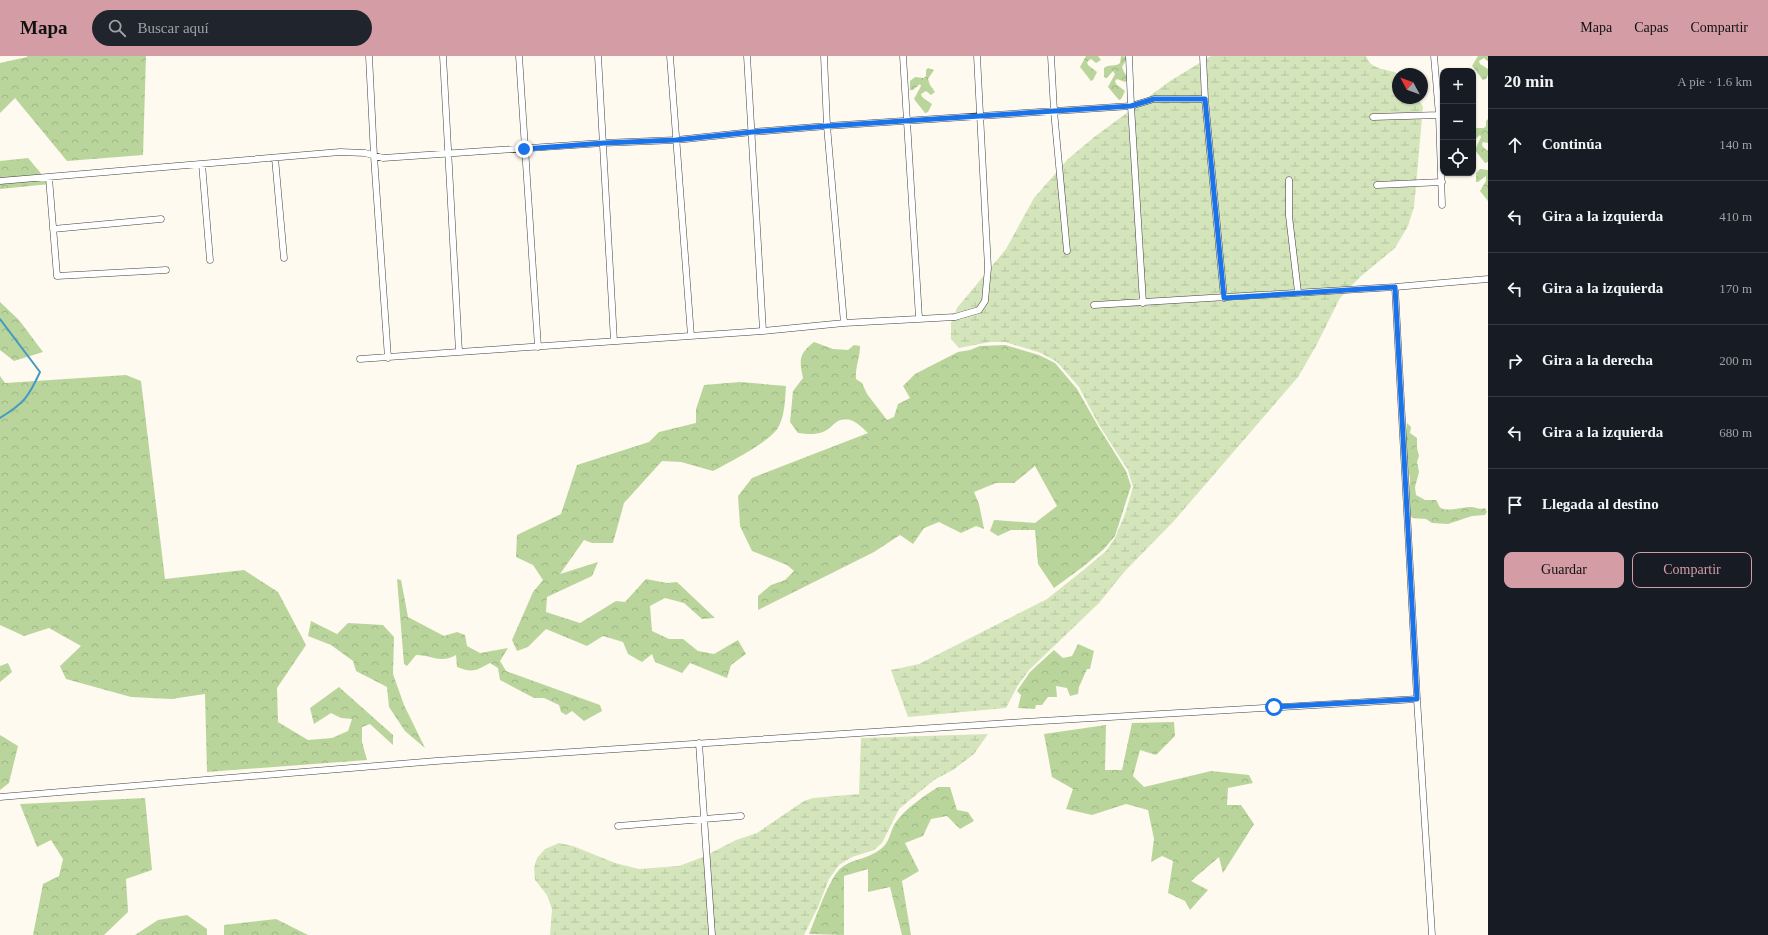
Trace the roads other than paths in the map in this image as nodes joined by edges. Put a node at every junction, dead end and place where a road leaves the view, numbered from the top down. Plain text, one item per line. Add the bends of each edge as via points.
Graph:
1 (369, 56) edge
2 (442, 56) edge
3 (519, 56) edge
4 (598, 56) edge
5 (670, 56) edge
6 (747, 56) edge
7 (824, 56) edge
8 (903, 56) edge
9 (977, 56) edge
10 (1051, 56) edge
11 (1129, 56) edge
12 (1203, 56) edge
13 (1434, 56) edge
14 (1205, 99) junction
15 (1131, 106) junction
16 (1054, 111) junction
17 (1439, 115) junction
18 (981, 117) junction
19 (1373, 117) dead end
20 (907, 121) junction
21 (827, 126) junction
22 (752, 132) junction
23 (676, 140) junction
24 (604, 143) junction
25 (524, 149) junction
26 (447, 153) junction
27 (374, 156) junction
28 (275, 158) junction
29 (202, 164) junction
30 (49, 178) junction
31 (1289, 180) dead end
32 (0, 181) edge
33 (1442, 182) junction
34 (1377, 185) dead end
35 (1442, 205) dead end
36 (161, 219) dead end
37 (53, 230) junction
38 (1066, 251) dead end
39 (284, 258) dead end
40 (210, 260) dead end
41 (166, 270) dead end
42 (1488, 279) edge
43 (1395, 287) junction
44 (1298, 292) junction
45 (1224, 298) junction
46 (1143, 303) junction
47 (1094, 305) dead end
48 (919, 318) junction
49 (844, 323) junction
50 (763, 331) junction
51 (691, 336) junction
52 (614, 341) junction
53 (538, 347) junction
54 (459, 352) junction
55 (388, 358) junction
56 (360, 359) dead end
57 (1417, 699) junction
58 (699, 743) junction
59 (0, 797) edge
60 (740, 816) dead end
61 (704, 819) junction
62 (618, 826) dead end
63 (712, 935) edge
64 (1432, 935) edge

1 - 27 street
2 - 26 street
3 - 25 street
4 - 24 street
5 - 23 street
6 - 22 street
7 - 21 street
8 - 20 street
9 - 18 street
10 - 16 street
11 - 15 street
12 - 14 street
13 - 17 street
14 - 15 street via 1154,99
14 - 45 street
15 - 16 street
15 - 46 street
16 - 18 street
16 - 38 street
17 - 19 street
17 - 33 street
18 - 20 street
18 - 48 street via 988,268 984,301 979,310 972,313 955,317
20 - 21 street
20 - 48 street
21 - 22 street
21 - 49 street
22 - 23 street
22 - 50 street
23 - 24 street
23 - 51 street
24 - 25 street
24 - 52 street
25 - 26 street
25 - 53 street
26 - 27 street via 384,158
26 - 54 street
27 - 28 street via 340,152
27 - 55 street
28 - 29 street
28 - 39 street
29 - 30 street
29 - 40 street
30 - 32 street
30 - 37 street
31 - 44 street via 1289,216
33 - 34 street
33 - 35 street
36 - 37 street
37 - 41 street via 57,276
42 - 43 street
43 - 44 street
43 - 57 street
44 - 45 street
45 - 46 street
46 - 47 street
48 - 49 street
49 - 50 street
50 - 51 street
51 - 52 street
52 - 53 street
53 - 54 street
54 - 55 street
55 - 56 street
57 - 58 street
57 - 64 street
58 - 59 street
58 - 61 street
60 - 61 street
61 - 62 street
61 - 63 street

